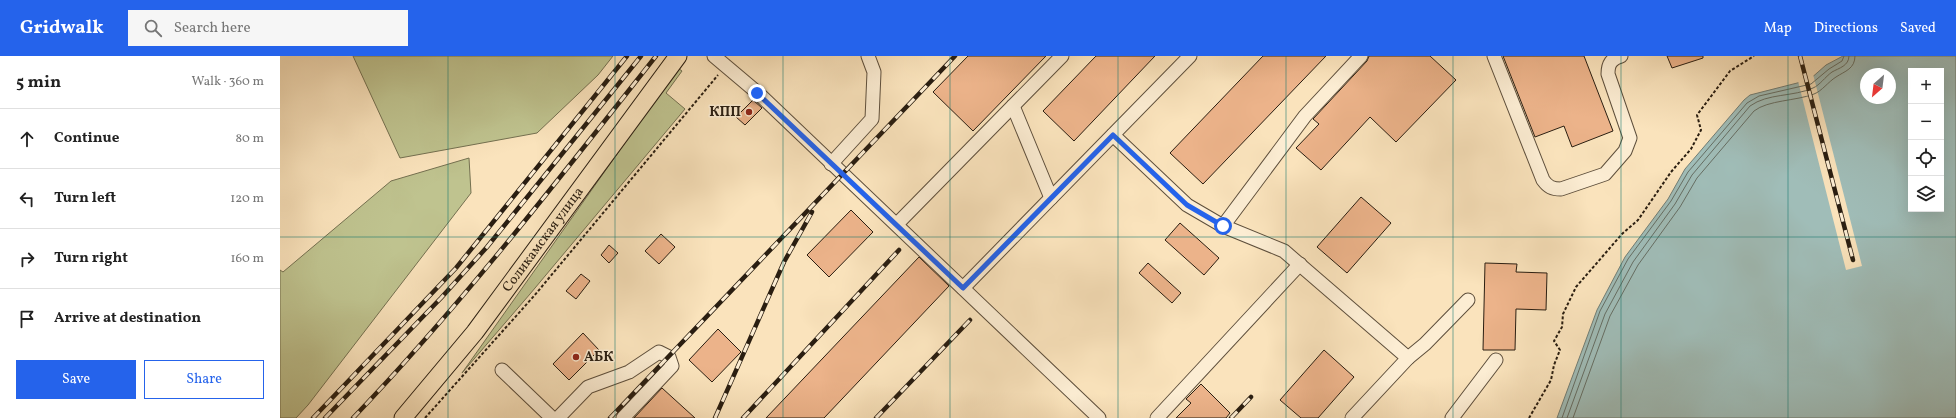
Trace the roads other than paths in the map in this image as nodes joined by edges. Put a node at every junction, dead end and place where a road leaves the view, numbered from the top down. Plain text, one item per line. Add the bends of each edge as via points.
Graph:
1 (678, 56) edge
2 (714, 56) edge
3 (868, 56) edge
4 (1062, 56) edge
5 (1190, 56) edge
6 (1361, 56) edge
7 (1494, 56) edge
8 (1621, 56) edge
9 (1013, 106) junction
10 (1113, 135) junction
11 (831, 164) junction
12 (1051, 198) junction
13 (896, 224) junction
14 (1223, 226) junction
15 (1300, 264) junction
16 (963, 288) junction
17 (1468, 300) dead end
18 (1408, 358) junction
19 (1496, 360) dead end
20 (502, 370) dead end
21 (403, 418) edge
22 (552, 418) edge
23 (558, 418) edge
24 (623, 418) edge
25 (1099, 418) edge
26 (1157, 418) edge
27 (1352, 418) edge
28 (1452, 418) edge

1 - 21 main road, Соликамская улица via 474,332
2 - 11 street via 759,94
3 - 11 street via 874,72 872,119
4 - 9 street
5 - 10 street
6 - 14 street via 1305,116
7 - 8 street via 1543,180 1554,189 1605,174 1629,145 1630,138 1608,74 1612,60
9 - 12 street
9 - 13 street
10 - 12 street
10 - 14 street via 1187,205
11 - 13 street
12 - 16 street
13 - 16 street
14 - 15 street via 1284,251
15 - 18 street
15 - 26 street
16 - 25 street
17 - 18 street
18 - 27 street
19 - 28 street
20 - 22 street
23 - 24 street via 588,387 622,376 659,352 669,356 672,366

